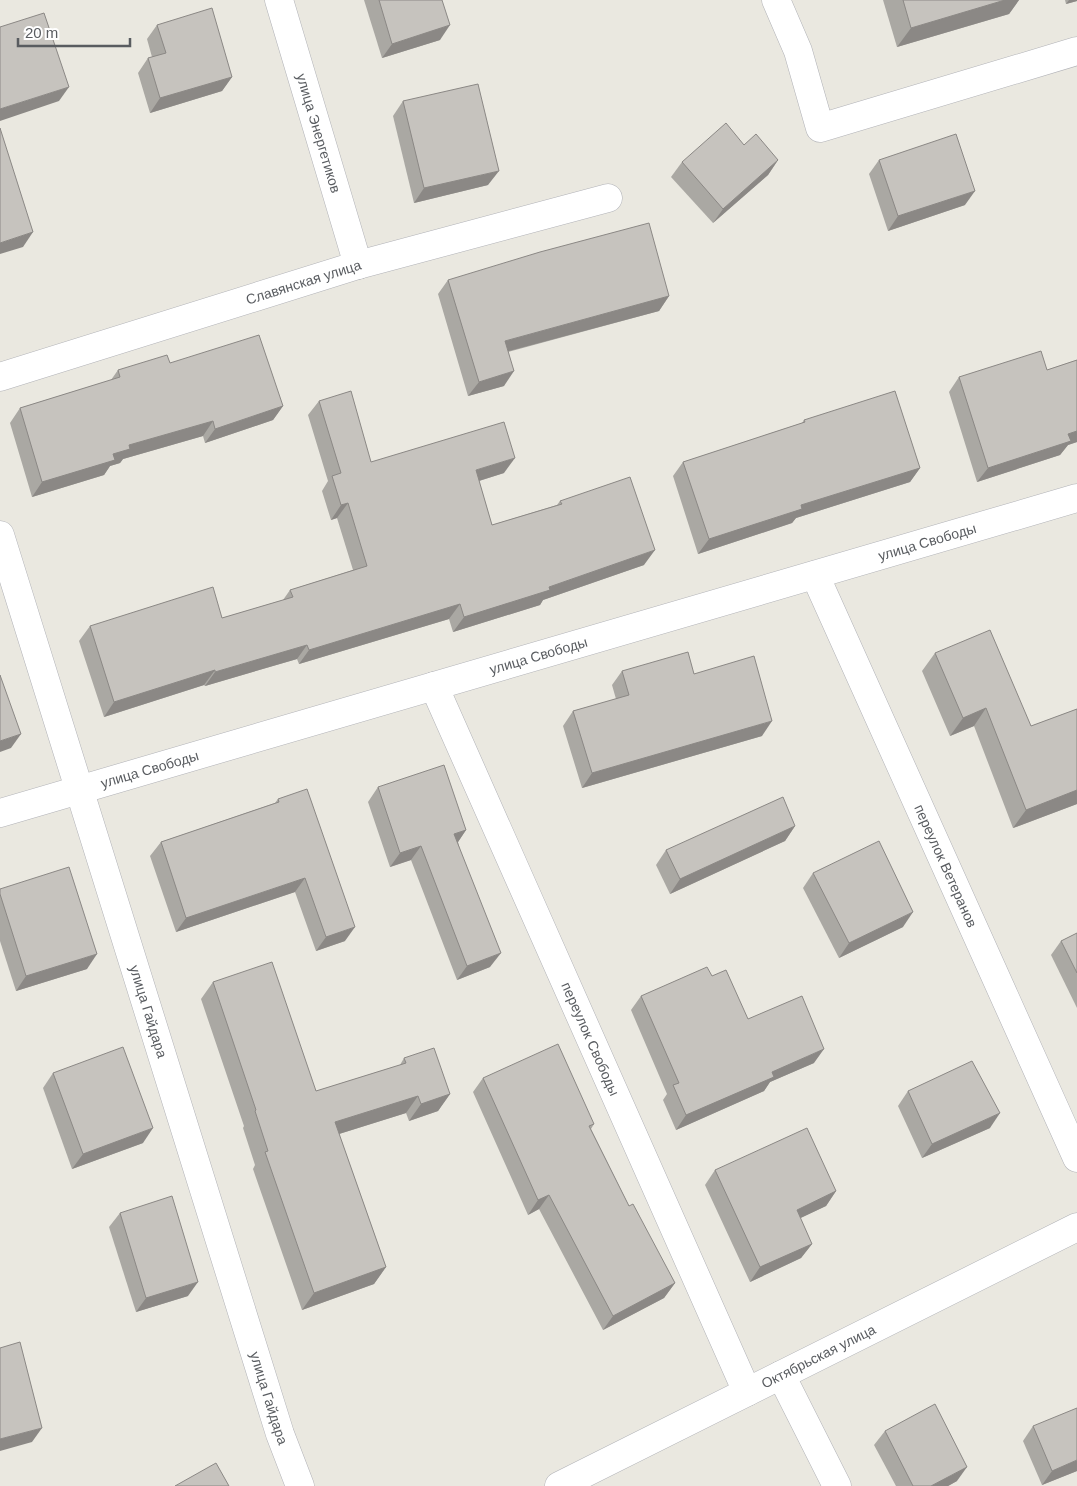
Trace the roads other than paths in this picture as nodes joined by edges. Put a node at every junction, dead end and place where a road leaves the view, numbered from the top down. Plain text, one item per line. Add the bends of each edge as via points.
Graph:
1 (279, 0) edge
2 (776, 0) edge
3 (1077, 51) edge
4 (608, 198) dead end
5 (358, 265) junction
6 (0, 377) edge
7 (1077, 498) edge
8 (0, 535) edge
9 (815, 575) junction
10 (434, 686) junction
11 (79, 790) junction
12 (0, 813) edge
13 (1077, 1158) edge
14 (1077, 1227) edge
15 (781, 1375) junction
16 (747, 1392) junction
17 (300, 1486) edge
18 (559, 1486) edge
19 (837, 1486) edge

1 - 5 street, улица Энергетиков
2 - 3 street via 798,51 820,128
4 - 5 street, Славянская улица
5 - 6 street, Славянская улица
7 - 9 street, улица Свободы
8 - 11 street, улица Гайдара
9 - 10 street, улица Свободы
9 - 13 street, переулок Ветеранов
10 - 11 street, улица Свободы
10 - 16 street, переулок Свободы
11 - 12 street, улица Свободы
11 - 17 street, улица Гайдара via 280,1434
14 - 15 street, Октябрьская улица
15 - 16 street, Октябрьская улица
15 - 19 street
16 - 18 street, Октябрьская улица

